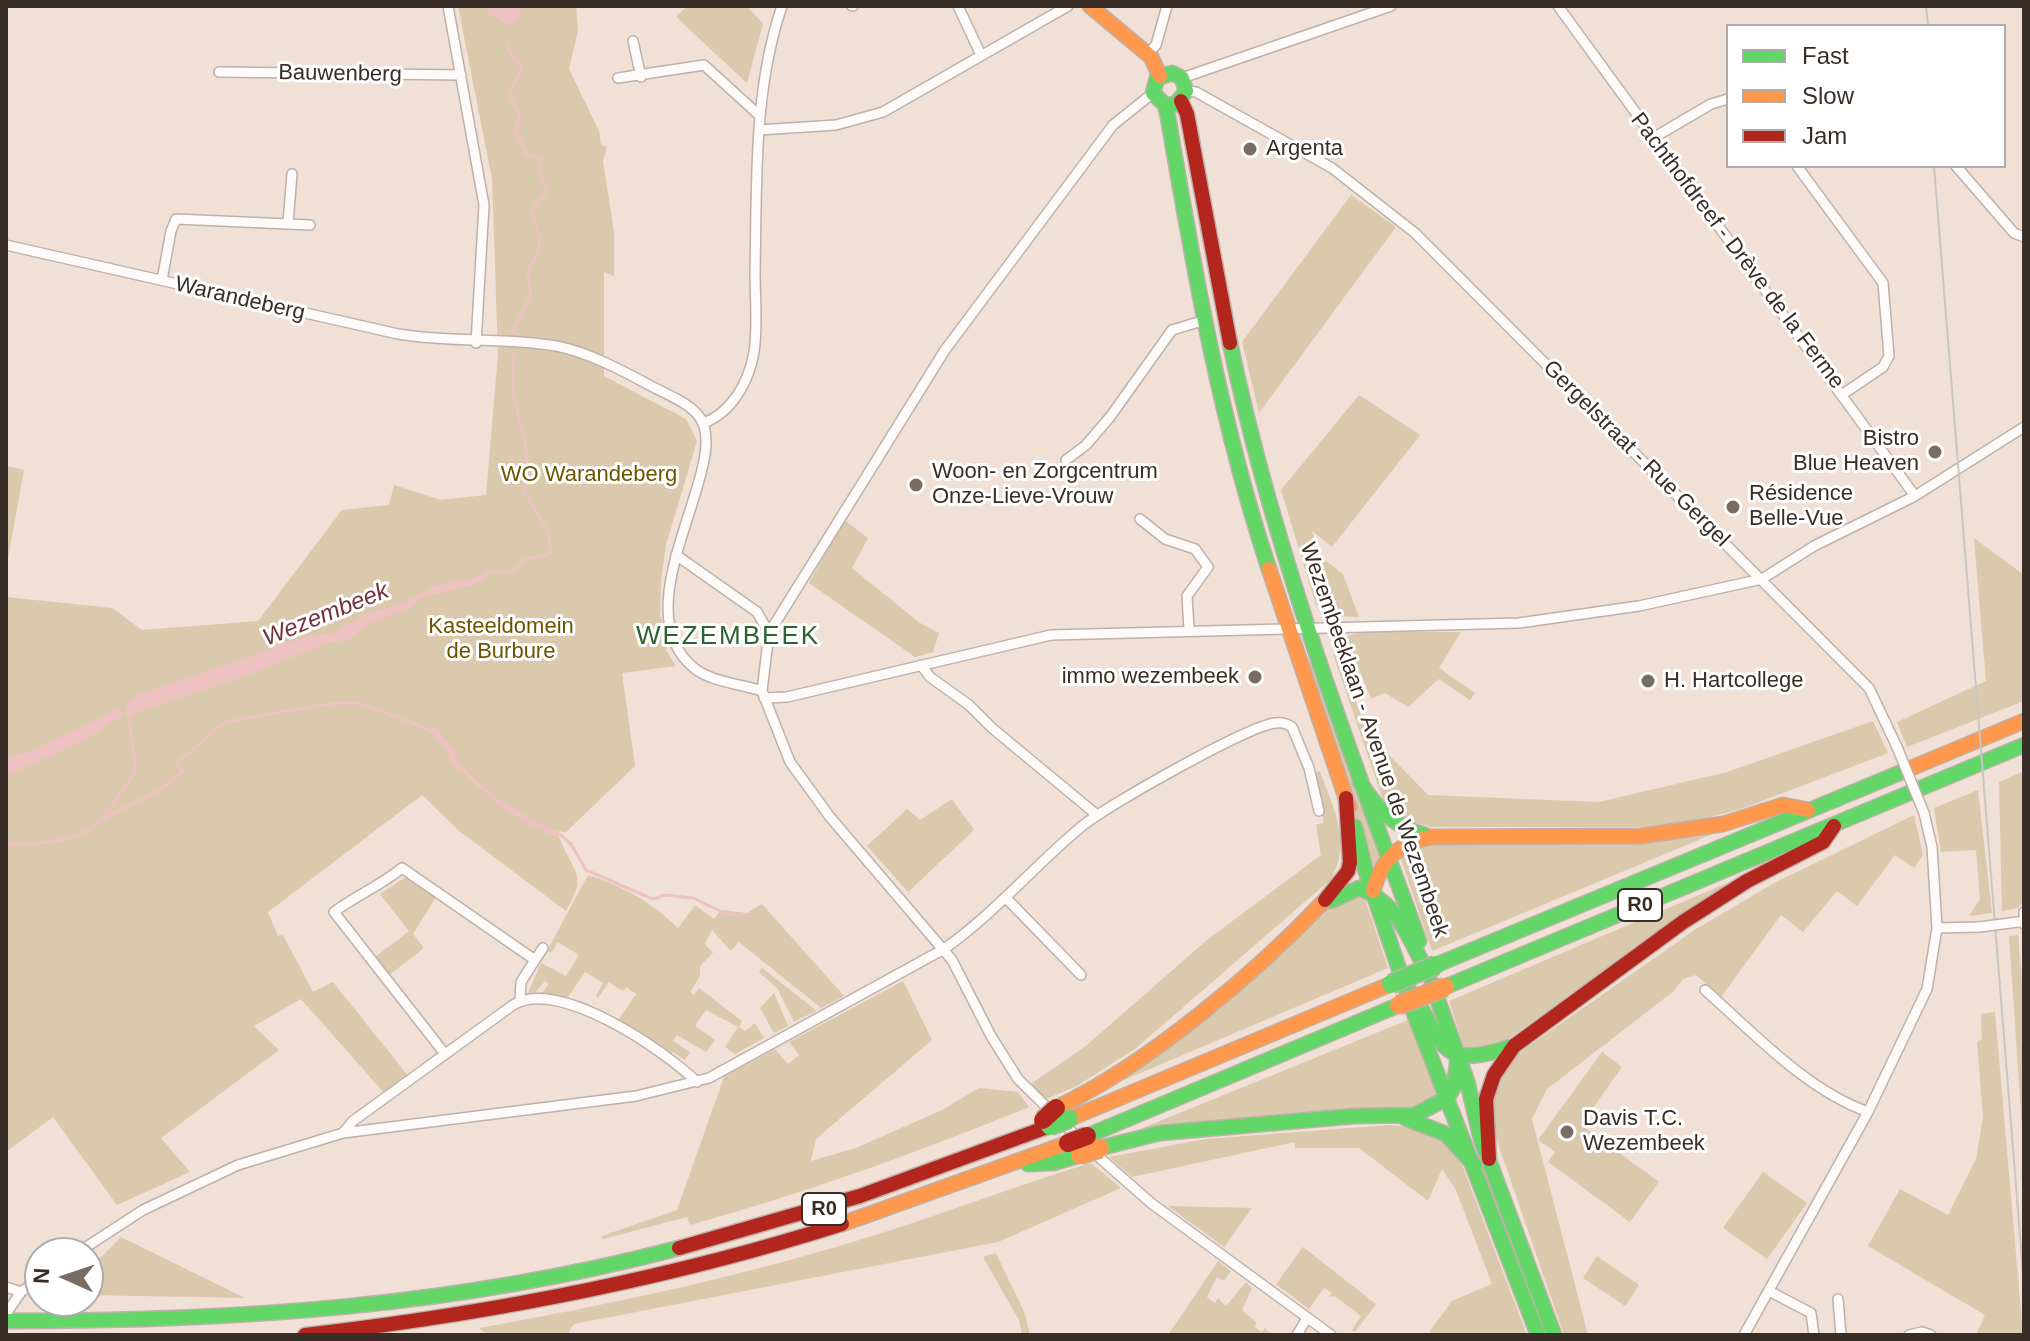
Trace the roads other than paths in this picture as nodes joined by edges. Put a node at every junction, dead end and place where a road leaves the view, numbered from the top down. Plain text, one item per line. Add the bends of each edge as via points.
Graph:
1 (448, 6) edge
2 (782, 6) edge
3 (958, 6) edge
4 (1068, 6) edge
5 (1090, 6) edge
6 (1167, 6) edge
7 (1391, 6) edge
8 (1558, 6) edge
9 (633, 41) dead end
10 (1148, 54) junction
11 (981, 55) junction
12 (219, 72) dead end
13 (461, 75) junction
14 (641, 77) junction
15 (618, 78) dead end
16 (1171, 91) junction
17 (1726, 100) edge
18 (760, 116) junction
19 (759, 130) junction
20 (1653, 138) junction
21 (1798, 168) edge
22 (1958, 168) edge
23 (292, 174) dead end
24 (288, 223) junction
25 (310, 225) dead end
26 (2024, 237) edge
27 (6, 245) edge
28 (162, 280) junction
29 (1202, 321) junction
30 (476, 343) junction
31 (1843, 394) junction
32 (704, 423) junction
33 (2024, 427) edge
34 (1066, 460) dead end
35 (1915, 496) junction
36 (1140, 519) dead end
37 (676, 555) junction
38 (1762, 579) junction
39 (1286, 626) junction
40 (1306, 627) junction
41 (1189, 629) junction
42 (769, 633) junction
43 (921, 665) junction
44 (763, 695) junction
45 (2024, 721) edge
46 (2024, 745) edge
47 (1360, 782) junction
48 (1346, 798) junction
49 (1808, 810) junction
50 (1319, 811) dead end
51 (1097, 815) junction
52 (1836, 823) junction
53 (1432, 837) junction
54 (1388, 854) junction
55 (1373, 891) junction
56 (1006, 898) junction
57 (1318, 909) junction
58 (2024, 912) edge
59 (2022, 923) edge
60 (1937, 928) junction
61 (543, 948) dead end
62 (944, 949) junction
63 (535, 960) junction
64 (1433, 970) junction
65 (1081, 975) dead end
66 (1398, 985) junction
67 (1705, 990) dead end
68 (520, 1000) junction
69 (1514, 1046) junction
70 (445, 1054) junction
71 (1458, 1056) junction
72 (697, 1082) junction
73 (1447, 1098) junction
74 (1868, 1112) junction
75 (1398, 1116) junction
76 (1051, 1121) junction
77 (343, 1133) junction
78 (1094, 1142) junction
79 (1482, 1162) junction
80 (102, 1237) edge
81 (6, 1287) edge
82 (24, 1290) edge
83 (1769, 1291) junction
84 (21, 1292) junction
85 (1838, 1299) dead end
86 (1307, 1318) junction
87 (9, 1319) edge
88 (305, 1335) edge
89 (1297, 1335) edge
90 (1331, 1335) edge
91 (1538, 1335) edge
92 (1554, 1335) edge
93 (1744, 1335) edge
94 (1814, 1335) edge
95 (1841, 1335) edge
96 (1909, 1335) edge
97 (1931, 1335) edge

1 - 13 street
2 - 18 street via 769,44
3 - 11 street
4 - 11 street
5 - 10 main road
6 - 10 street via 1156,45
7 - 16 street
8 - 20 street, Pachthofdreef - Drève de la Ferme
9 - 14 street
10 - 16 main road
11 - 19 street via 868,118
12 - 13 street, Bauwenberg
13 - 30 street via 484,205
14 - 15 street
14 - 18 street via 704,65
16 - 29 main road, Wezembeeklaan - Avenue de Wezembeek
16 - 38 street, Gergelstraat - Rue Gergel via 1196,92 1257,124 1332,168 1415,233
16 - 40 main road, Wezembeeklaan - Avenue de Wezembeek via 1187,114 1253,444
16 - 42 street via 1113,125 945,350
17 - 20 street
18 - 19 street
19 - 32 street via 754,351 732,403 722,416
20 - 31 street, Pachthofdreef - Drève de la Ferme
21 - 31 street via 1883,283 1889,356 1883,367
22 - 26 street via 2014,233
23 - 24 street
24 - 25 street
24 - 28 street via 176,219
27 - 28 street, Warandeberg
28 - 30 street, Warandeberg via 398,334
29 - 34 street via 1172,330 1110,417
29 - 39 main road, Wezembeeklaan - Avenue de Wezembeek via 1246,499
30 - 32 street, Warandeberg via 558,347 583,355 679,401
31 - 35 street, Pachthofdreef - Drève de la Ferme
32 - 37 street via 708,445
33 - 35 street
35 - 38 street via 1814,546
36 - 41 street via 1165,539 1195,549 1208,567 1187,596
37 - 42 street via 736,594 757,612
37 - 44 street via 668,610 679,652 700,672
38 - 40 street via 1639,606 1519,623
38 - 60 street, Gergelstraat - Rue Gergel, bridge via 1869,688 1924,813 1932,847
39 - 40 street
39 - 41 street
39 - 48 main road, Wezembeeklaan - Avenue de Wezembeek
40 - 47 main road, Wezembeeklaan - Avenue de Wezembeek
41 - 43 street via 1051,635
42 - 44 street
43 - 44 street via 787,697
43 - 51 street
44 - 62 street via 790,762 809,790
45 - 49 main road, R0
46 - 52 main road, R0
47 - 53 main road via 1387,819 1408,832
47 - 54 main road, Wezembeeklaan - Avenue de Wezembeek
48 - 55 main road, Wezembeeklaan - Avenue de Wezembeek
48 - 57 main road via 1352,854 1348,872
49 - 53 main road via 1783,805 1723,824 1641,836
49 - 64 main road, R0
50 - 51 street via 1292,727 1276,722
51 - 56 street
52 - 69 main road via 1823,842 1683,922
52 - 78 main road, R0, bridge via 1399,1005
53 - 54 main road via 1411,840
54 - 55 main road
54 - 64 main road, Wezembeeklaan - Avenue de Wezembeek
55 - 57 main road via 1346,891
55 - 64 main road via 1395,908 1408,941
55 - 66 main road, Wezembeeklaan - Avenue de Wezembeek
56 - 62 street
56 - 65 street
57 - 76 main road via 1134,1063
58 - 59 street
59 - 60 street, bridge
60 - 74 street, Gergelstraat - Rue Gergel via 1927,989
61 - 63 street
62 - 72 street
62 - 86 street via 997,1047 1040,1104 1151,1203
63 - 68 street via 521,982
63 - 70 street via 402,868 334,912
64 - 66 main road, R0, bridge
64 - 71 main road, Wezembeeklaan - Avenue de Wezembeek
66 - 71 main road via 1420,1003 1434,1037
66 - 73 main road, Wezembeeklaan - Avenue de Wezembeek
66 - 76 main road, R0
67 - 74 street via 1819,1088
68 - 70 street
68 - 72 street via 542,997 573,1004
69 - 71 main road via 1487,1057
69 - 79 main road via 1492,1073 1483,1099
70 - 77 street
71 - 73 main road
71 - 79 main road, Wezembeeklaan - Avenue de Wezembeek
72 - 77 street via 636,1096
73 - 75 main road via 1430,1110
73 - 79 main road, Wezembeeklaan - Avenue de Wezembeek
74 - 83 street, Gergelstraat - Rue Gergel
75 - 78 main road
75 - 79 main road via 1446,1133
76 - 87 main road, R0 via 932,1173 764,1227 523,1283 263,1316 119,1322
77 - 80 street via 238,1165 143,1210
78 - 88 main road, R0, bridge via 846,1226 675,1274 460,1316
79 - 91 main road, Wezembeeklaan - Avenue de Wezembeek
79 - 92 main road, Wezembeeklaan - Avenue de Wezembeek
81 - 84 street
82 - 84 street
83 - 93 street, Gergelstraat - Rue Gergel
83 - 94 street via 1811,1313
84 - 87 street
85 - 95 street
86 - 89 street
86 - 90 street
96 - 97 street

